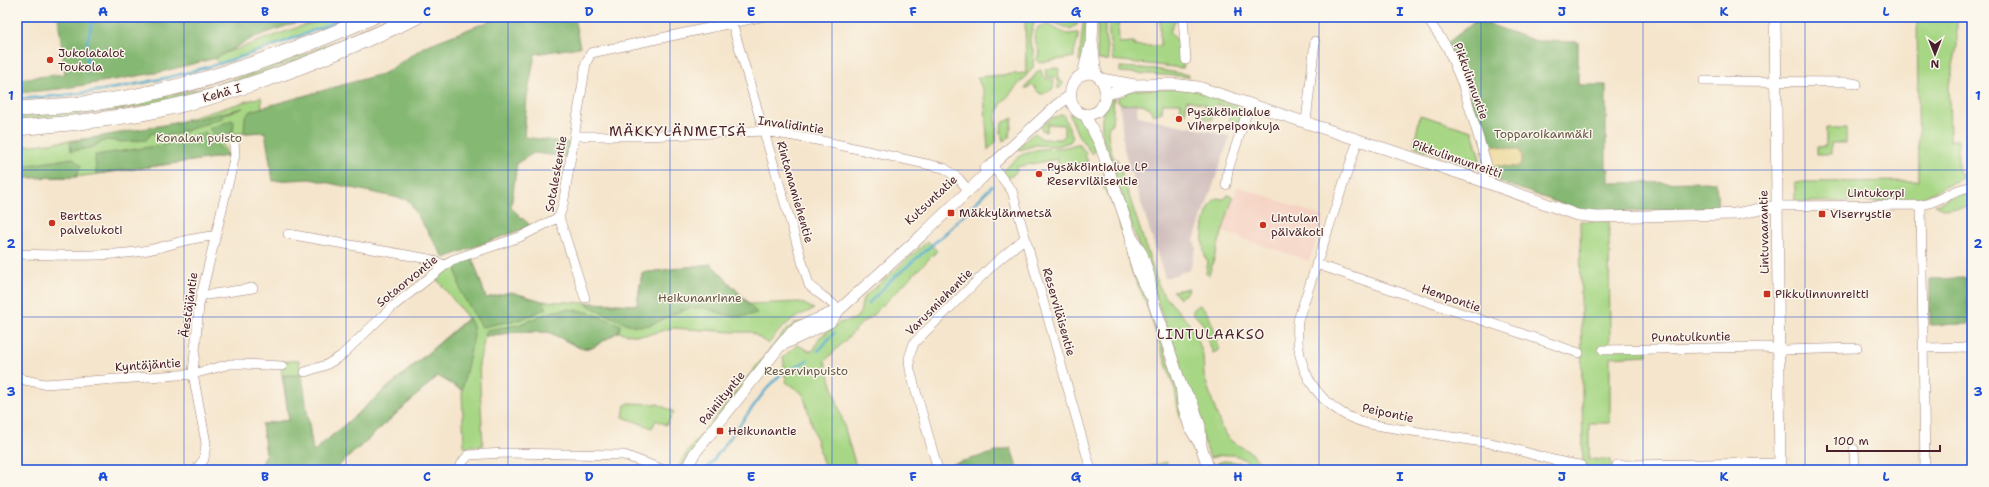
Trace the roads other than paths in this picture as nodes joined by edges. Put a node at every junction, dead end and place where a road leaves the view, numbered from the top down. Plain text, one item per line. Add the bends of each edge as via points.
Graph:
1 (372, 17) edge
2 (416, 17) edge
3 (760, 17) edge
4 (1093, 17) edge
5 (1183, 17) edge
6 (1426, 17) edge
7 (1775, 17) edge
8 (732, 22) junction
9 (1092, 41) junction
10 (1316, 41) dead end
11 (1186, 60) dead end
12 (1083, 74) junction
13 (1098, 77) junction
14 (1704, 81) dead end
15 (1776, 81) junction
16 (1857, 84) dead end
17 (1135, 85) junction
18 (1105, 95) junction
19 (1070, 96) junction
20 (1250, 103) junction
21 (17, 109) edge
22 (1098, 110) junction
23 (1080, 112) junction
24 (1046, 116) junction
25 (1306, 122) junction
26 (17, 128) edge
27 (765, 131) junction
28 (575, 136) junction
29 (1358, 140) junction
30 (234, 142) dead end
31 (1100, 144) junction
32 (991, 166) junction
33 (1483, 181) junction
34 (1226, 185) dead end
35 (1972, 187) edge
36 (967, 188) junction
37 (1921, 205) junction
38 (1777, 206) junction
39 (559, 217) junction
40 (288, 234) dead end
41 (214, 236) junction
42 (1025, 238) junction
43 (17, 254) edge
44 (1316, 264) junction
45 (444, 265) junction
46 (253, 288) dead end
47 (201, 293) junction
48 (585, 298) dead end
49 (839, 310) junction
50 (1972, 347) edge
51 (1779, 348) junction
52 (1857, 348) dead end
53 (1925, 348) junction
54 (1603, 350) dead end
55 (1579, 353) dead end
56 (282, 366) dead end
57 (305, 372) dead end
58 (193, 374) junction
59 (17, 376) edge
60 (1854, 449) dead end
61 (1617, 464) dead end
62 (1581, 465) dead end
63 (1780, 466) edge
64 (460, 469) edge
65 (196, 470) edge
66 (664, 470) edge
67 (686, 470) edge
68 (938, 470) edge
69 (1091, 470) edge
70 (1209, 470) edge
71 (1855, 470) edge
72 (1925, 470) edge

1 - 21 highway, Kehä I via 258,63 154,93 70,105
2 - 26 highway, Kehä I via 316,61 222,93 116,117
3 - 8 street
4 - 9 street
5 - 11 street
6 - 33 street, Pikkulinnuntie via 1447,47 1462,83 1487,165
7 - 15 street, Lintuvaarantie
8 - 27 street, Rintamamiehentie
8 - 28 street, Sotaleskentie via 591,53 586,63
9 - 12 street
9 - 13 street
10 - 25 street
12 - 13 street
12 - 19 street via 1074,82
13 - 17 street, Pikkulinnunreitti
13 - 18 street
14 - 15 street
15 - 16 street
15 - 38 street, Lintuvaarantie
17 - 18 street, Pikkulinnunreitti
17 - 20 street, Pikkulinnunreitti via 1198,87
18 - 22 street
19 - 23 street
19 - 24 street, Kutsuntatie
20 - 25 street, Pikkulinnunreitti
20 - 34 street via 1228,170
22 - 23 street via 1092,114
22 - 31 street
23 - 24 street, Kutsuntatie
23 - 31 street
24 - 32 street, Kutsuntatie
25 - 29 street, Pikkulinnunreitti
27 - 28 street, Invalidintie
27 - 36 street, Invalidintie via 944,168
27 - 49 street, Rintamamiehentie via 809,285
28 - 39 street, Sotaleskentie
29 - 33 street, Pikkulinnunreitti
29 - 44 street, Peipontie
30 - 41 street, Äestäjäntie via 235,155
31 - 70 street via 1131,236 1142,254 1153,301 1181,385 1194,408 1200,426 1201,446
32 - 36 street, Kutsuntatie
32 - 42 street, Reserviläisentie via 1012,191
33 - 38 street, Pikkulinnunreitti via 1576,215 1597,217 1735,214
35 - 37 street, Lintukorpi via 1959,189
36 - 49 street, Kutsuntatie via 916,232 895,258
37 - 38 street, Lintukorpi
37 - 53 street
38 - 51 street, Lintuvaarantie
39 - 45 street, Sotaorvontie via 520,237
39 - 48 street, Sotaleskentie
40 - 45 street via 429,259
41 - 43 street via 150,250 116,254
41 - 47 street, Äestäjäntie
42 - 68 street, Varusmiehentie via 914,343 910,353 910,370
42 - 69 street, Reserviläisentie
44 - 55 street, Hempontie
44 - 62 street, Peipontie via 1298,320 1298,351 1315,390 1342,413 1363,422 1496,445
45 - 57 street, Sotaorvontie via 392,307 340,356 326,365
46 - 47 street via 213,294
47 - 58 street, Äestäjäntie
49 - 67 street, Painiityntie via 830,322 782,345 694,454
50 - 53 street
51 - 52 street, Punatulkuntie
51 - 54 street, Punatulkuntie
51 - 63 street, Lintuvaarantie
53 - 72 street
56 - 58 street, Kyntäjäntie via 230,364
58 - 59 street, Kyntäjäntie via 44,384
58 - 65 street, Äestäjäntie via 206,443 204,459
60 - 71 street
61 - 63 street
64 - 66 street via 469,455 484,453 624,455

